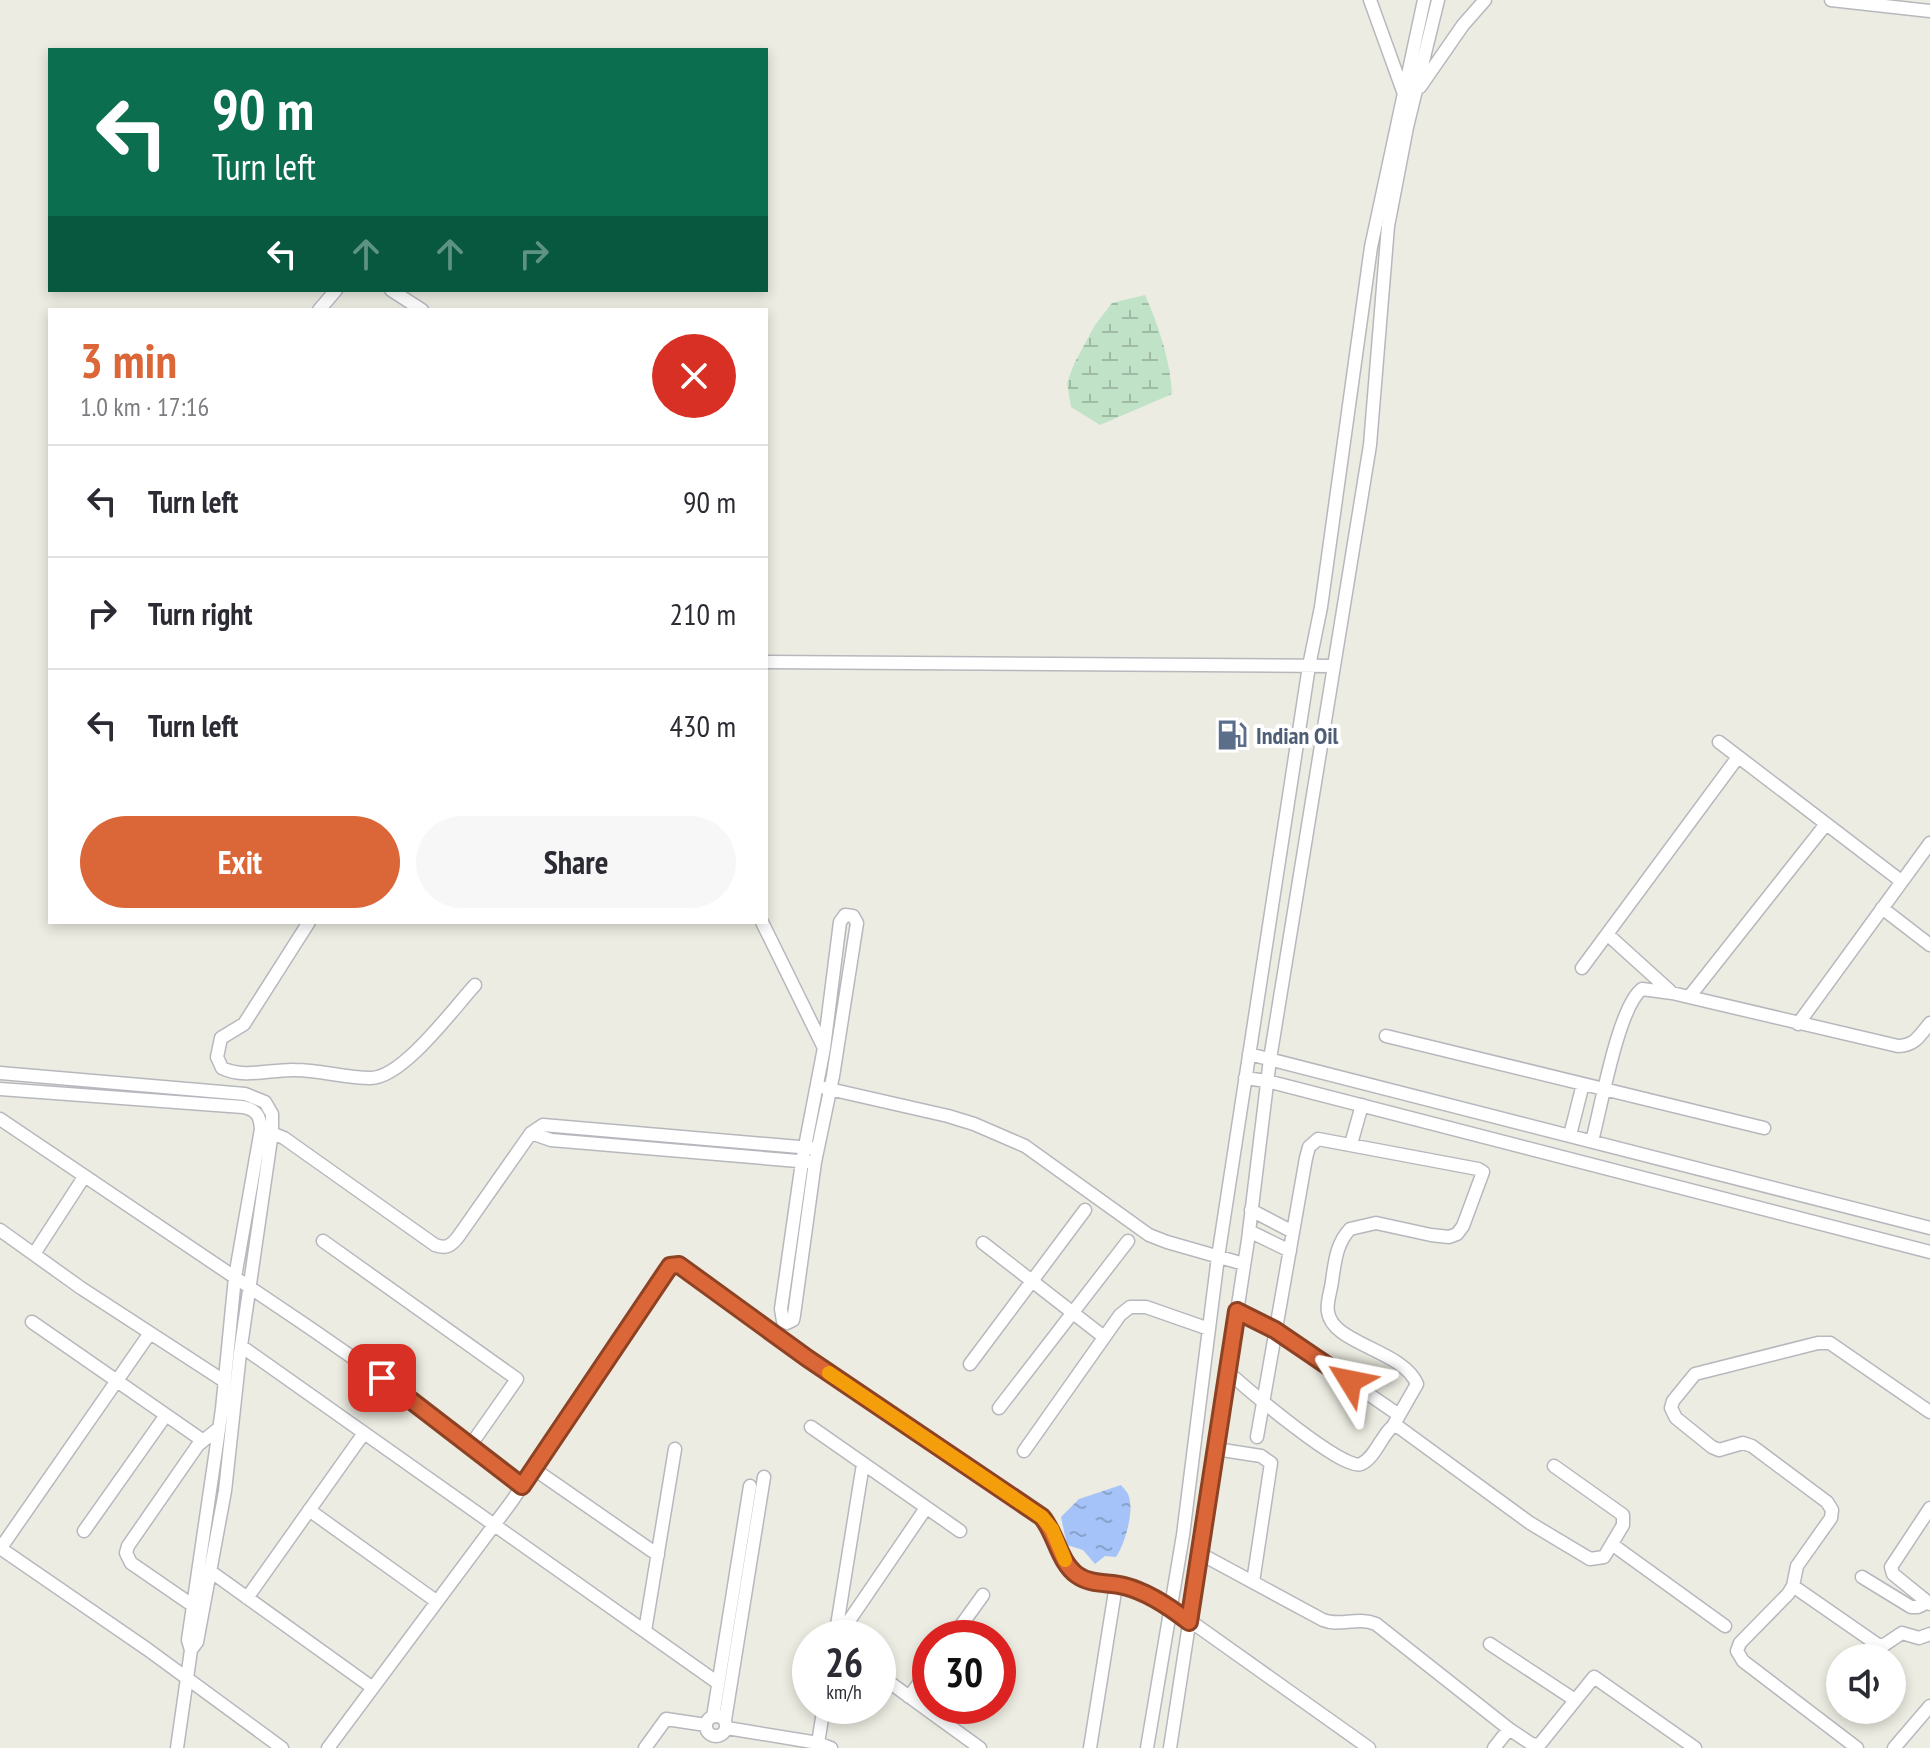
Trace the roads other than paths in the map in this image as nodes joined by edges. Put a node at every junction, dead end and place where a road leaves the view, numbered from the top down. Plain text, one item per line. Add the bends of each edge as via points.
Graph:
1 (1370, 0) edge
2 (1424, 0) edge
3 (1438, 0) edge
4 (1485, 0) edge
5 (1831, 0) edge
6 (1930, 11) edge
7 (1410, 96) junction
8 (334, 292) edge
9 (394, 292) edge
10 (321, 308) edge
11 (419, 308) edge
12 (768, 662) edge
13 (1309, 668) junction
14 (1334, 668) junction
15 (1719, 742) dead end
16 (1738, 757) junction
17 (1826, 824) junction
18 (1930, 843) edge
19 (1901, 881) junction
20 (1882, 908) junction
21 (308, 924) edge
22 (763, 924) edge
23 (1607, 934) junction
24 (1930, 945) edge
25 (1582, 968) dead end
26 (475, 985) dead end
27 (1672, 993) junction
28 (1689, 997) junction
29 (1930, 1023) edge
30 (1798, 1024) junction
31 (1386, 1036) dead end
32 (824, 1048) junction
33 (1249, 1054) junction
34 (1270, 1059) junction
35 (0, 1073) edge
36 (1245, 1078) junction
37 (1267, 1081) junction
38 (1583, 1084) junction
39 (817, 1085) junction
40 (0, 1089) edge
41 (830, 1089) junction
42 (1605, 1090) junction
43 (1362, 1105) junction
44 (261, 1107) junction
45 (0, 1119) edge
46 (1764, 1128) dead end
47 (266, 1131) junction
48 (531, 1133) junction
49 (1570, 1135) junction
50 (1592, 1141) junction
51 (1351, 1144) junction
52 (811, 1148) junction
53 (808, 1162) junction
54 (84, 1177) junction
55 (1085, 1210) dead end
56 (1251, 1210) junction
57 (1930, 1228) edge
58 (0, 1230) edge
59 (1249, 1231) junction
60 (1293, 1232) junction
61 (323, 1241) dead end
62 (1128, 1241) dead end
63 (983, 1243) dead end
64 (1290, 1251) junction
65 (1930, 1252) edge
66 (34, 1254) junction
67 (1218, 1257) junction
68 (1244, 1264) junction
69 (235, 1277) junction
70 (1032, 1281) junction
71 (249, 1285) junction
72 (1237, 1311) junction
73 (1073, 1313) junction
74 (32, 1322) dead end
75 (1209, 1329) junction
76 (1275, 1330) junction
77 (150, 1333) junction
78 (1104, 1337) junction
79 (241, 1346) junction
80 (970, 1364) dead end
81 (1228, 1372) junction
82 (116, 1381) junction
83 (224, 1381) junction
84 (1262, 1401) junction
85 (999, 1408) dead end
86 (1930, 1412) edge
87 (166, 1415) junction
88 (1396, 1420) junction
89 (811, 1427) dead end
90 (219, 1428) junction
91 (364, 1433) junction
92 (1257, 1437) dead end
93 (202, 1440) junction
94 (470, 1446) junction
95 (675, 1449) dead end
96 (1216, 1449) junction
97 (1024, 1451) dead end
98 (863, 1464) junction
99 (1554, 1466) dead end
100 (534, 1469) junction
101 (764, 1477) dead end
102 (522, 1486) junction
103 (750, 1486) dead end
104 (926, 1508) junction
105 (1930, 1508) edge
106 (309, 1510) junction
107 (494, 1525) junction
108 (84, 1531) dead end
109 (960, 1531) dead end
110 (1613, 1545) junction
111 (0, 1549) edge
112 (1199, 1553) junction
113 (658, 1555) junction
114 (210, 1571) junction
115 (1862, 1577) dead end
116 (1253, 1582) junction
117 (1116, 1585) junction
118 (1793, 1586) junction
119 (983, 1595) dead end
120 (247, 1598) junction
121 (436, 1601) junction
122 (1929, 1603) edge
123 (192, 1605) junction
124 (1172, 1608) junction
125 (839, 1620) edge
126 (848, 1620) edge
127 (965, 1620) edge
128 (1189, 1622) junction
129 (1725, 1626) dead end
130 (645, 1631) junction
131 (1930, 1634) edge
132 (1490, 1644) dead end
133 (191, 1650) junction
134 (187, 1678) junction
135 (718, 1683) junction
136 (896, 1687) edge
137 (373, 1688) junction
138 (912, 1693) edge
139 (909, 1697) junction
140 (1575, 1700) junction
141 (1930, 1706) edge
142 (821, 1724) edge
143 (1509, 1729) junction
144 (717, 1730) edge
145 (818, 1743) junction
146 (177, 1748) edge
147 (282, 1748) edge
148 (328, 1748) edge
149 (645, 1748) edge
150 (707, 1748) edge
151 (831, 1748) edge
152 (980, 1748) edge
153 (1090, 1748) edge
154 (1147, 1748) edge
155 (1170, 1748) edge
156 (1367, 1748) edge
157 (1494, 1748) edge
158 (1695, 1748) edge
159 (1857, 1748) edge
160 (1894, 1748) edge

1 - 7 street
2 - 7 street
3 - 7 street
4 - 7 street
5 - 6 street
7 - 13 street via 1371,247
7 - 14 street via 1388,226 1370,445
8 - 10 street
9 - 11 street
12 - 13 street
13 - 14 street
13 - 33 street
14 - 34 street
15 - 16 street
16 - 17 street
16 - 23 street
17 - 19 street
17 - 28 street
18 - 19 street
19 - 20 street
20 - 24 street
20 - 30 street
21 - 26 street via 251,1015 221,1038 217,1057 222,1068 385,1076
22 - 32 street
23 - 25 street
23 - 27 street
27 - 28 street
27 - 42 street via 1649,988 1634,995
28 - 30 street
29 - 30 street via 1908,1046
31 - 38 street
32 - 39 street
32 - 41 street via 840,922 850,915 857,923
33 - 34 street
33 - 36 street
34 - 37 street
34 - 49 street
35 - 44 street via 245,1094
36 - 37 street
36 - 67 street
37 - 43 street
37 - 56 street
38 - 42 street
38 - 49 street
39 - 41 street
39 - 52 street
40 - 44 street
41 - 52 street
41 - 67 street via 961,1120 1025,1146 1149,1235
42 - 46 street
42 - 50 street
43 - 51 street
43 - 65 street
44 - 47 street via 272,1114
45 - 54 street
47 - 48 street via 444,1248 452,1245
47 - 69 street
47 - 71 street
48 - 52 street via 551,1124
48 - 53 street via 551,1140
49 - 50 street
50 - 57 street
51 - 60 street via 1318,1139 1309,1147
51 - 88 street via 1478,1169 1483,1175 1457,1234 1431,1235 1376,1223 1350,1229 1338,1248 1327,1311 1332,1324 1413,1374 1417,1384
52 - 53 street
53 - 53 street via 794,1315 787,1323 781,1309
54 - 66 street
54 - 69 street
55 - 70 street
56 - 59 street
56 - 60 street
58 - 66 street
59 - 64 street
59 - 68 street
60 - 64 street
61 - 94 street via 517,1379
62 - 73 street
63 - 70 street
64 - 76 street
66 - 77 street
67 - 68 street
67 - 75 street
68 - 72 street
69 - 71 street
69 - 83 street
70 - 73 street
70 - 80 street
71 - 79 street
71 - 94 street
72 - 76 street
72 - 81 street
73 - 78 street
73 - 85 street
74 - 82 street
75 - 78 street via 1146,1307 1130,1307
75 - 124 street
76 - 84 street
76 - 88 street
77 - 82 street
77 - 83 street
78 - 97 street
79 - 91 street
79 - 114 street
81 - 84 street
81 - 96 street
82 - 87 street
82 - 111 street
83 - 90 street
84 - 88 street via 1357,1466 1365,1463
84 - 92 street
86 - 118 street via 1830,1343 1704,1370 1689,1379 1673,1401 1676,1418 1719,1450 1743,1443 1752,1446 1832,1510 1827,1526 1797,1566
87 - 93 street
87 - 108 street
88 - 110 street via 1550,1537 1590,1559 1604,1557
89 - 98 street
90 - 93 street
90 - 123 street
91 - 106 street
91 - 107 street
93 - 123 street via 126,1553 131,1563
94 - 102 street
95 - 113 street
96 - 112 street
96 - 116 street via 1261,1456 1271,1463
98 - 104 street
98 - 125 street
99 - 110 street via 1623,1515
100 - 102 street
100 - 113 street
100 - 117 street via 670,1266 679,1265 1042,1517 1078,1576
101 - 144 street
102 - 107 street
103 - 135 street
104 - 109 street
104 - 126 street
105 - 122 street via 1891,1567
106 - 120 street
106 - 121 street
107 - 121 street
107 - 130 street
110 - 129 street
111 - 134 street
112 - 116 street
112 - 128 street
113 - 130 street
114 - 120 street
114 - 133 street
115 - 122 street via 1911,1607
116 - 143 street via 1330,1623 1357,1619 1376,1624
117 - 124 street
117 - 153 street
118 - 131 street via 1878,1645 1902,1633 1919,1638
118 - 159 street via 1740,1643 1738,1656
119 - 127 street
120 - 137 street
121 - 137 street
123 - 133 street
124 - 128 street
124 - 154 street
128 - 155 street
128 - 156 street
130 - 135 street
132 - 140 street
133 - 134 street
134 - 146 street
134 - 147 street
135 - 144 street
136 - 139 street
137 - 148 street
138 - 139 street
139 - 152 street
140 - 143 street via 1540,1744
140 - 158 street via 1594,1677
141 - 160 street
142 - 145 street
143 - 157 street
144 - 145 street
144 - 149 street via 666,1719
144 - 150 street
145 - 151 street

